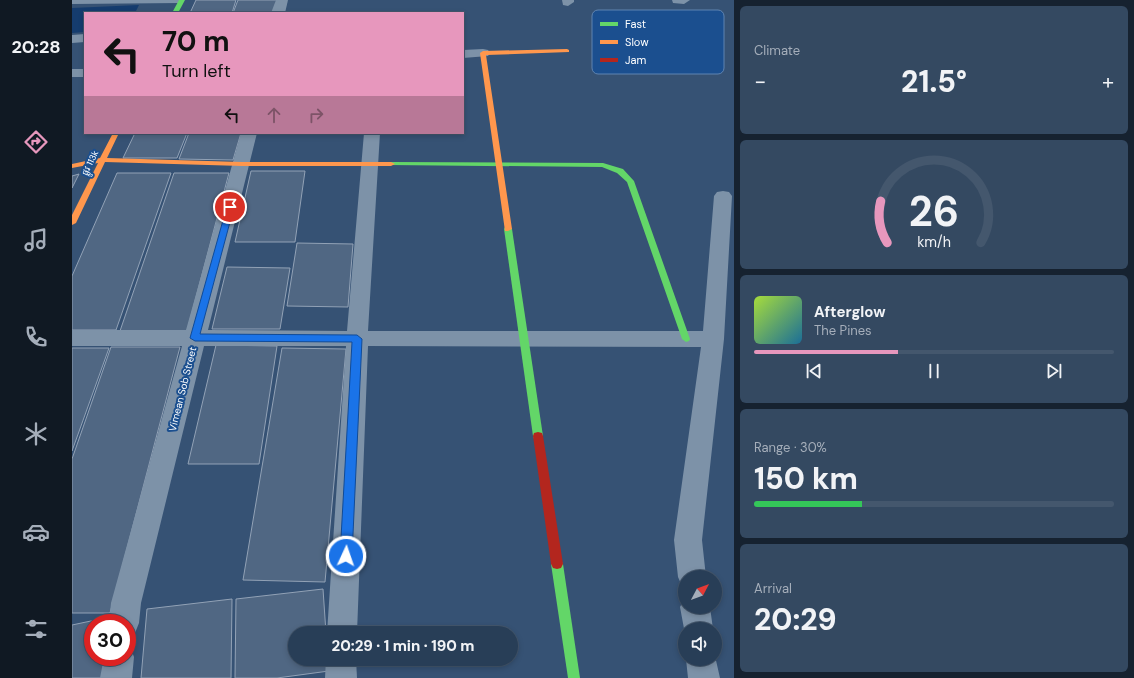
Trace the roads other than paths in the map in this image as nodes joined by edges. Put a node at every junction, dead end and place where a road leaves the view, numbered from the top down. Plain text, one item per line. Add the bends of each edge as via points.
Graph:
1 (181, 0) edge
2 (282, 0) edge
3 (678, 0) edge
4 (684, 0) edge
5 (72, 2) edge
6 (175, 12) edge
7 (278, 12) edge
8 (84, 38) edge
9 (72, 39) edge
10 (567, 52) dead end
11 (483, 53) junction
12 (464, 54) edge
13 (72, 72) edge
14 (84, 73) edge
15 (115, 134) edge
16 (249, 134) edge
17 (372, 134) edge
18 (102, 160) junction
19 (370, 163) junction
20 (242, 164) junction
21 (498, 164) junction
22 (72, 166) edge
23 (723, 196) dead end
24 (72, 222) edge
25 (72, 338) edge
26 (195, 338) junction
27 (357, 339) junction
28 (524, 339) junction
29 (686, 339) junction
30 (713, 339) junction
31 (691, 570) edge
32 (125, 614) edge
33 (342, 626) edge
34 (118, 666) edge
35 (341, 666) edge
36 (702, 666) edge
37 (116, 678) edge
38 (341, 678) edge
39 (574, 678) edge
40 (704, 678) edge

1 - 5 lane
1 - 6 street
2 - 7 street
3 - 4 street
8 - 9 street
10 - 11 street
11 - 12 street
11 - 21 street
13 - 14 street
15 - 18 street, ផ្លូវ 113k
16 - 20 street, Vimean Sob Street
17 - 19 street
18 - 20 street
18 - 22 street
18 - 24 street, ផ្លូវ 113k
19 - 20 street
19 - 21 street
19 - 27 street
20 - 26 street, Vimean Sob Street
21 - 28 street
21 - 29 street via 603,165 620,171 630,181
23 - 30 street
25 - 26 street
26 - 27 street
26 - 32 street, Vimean Sob Street
27 - 28 street
27 - 33 street
28 - 29 street
28 - 39 street
29 - 30 street
30 - 31 street via 688,540
34 - 37 street
35 - 38 street
36 - 40 street

